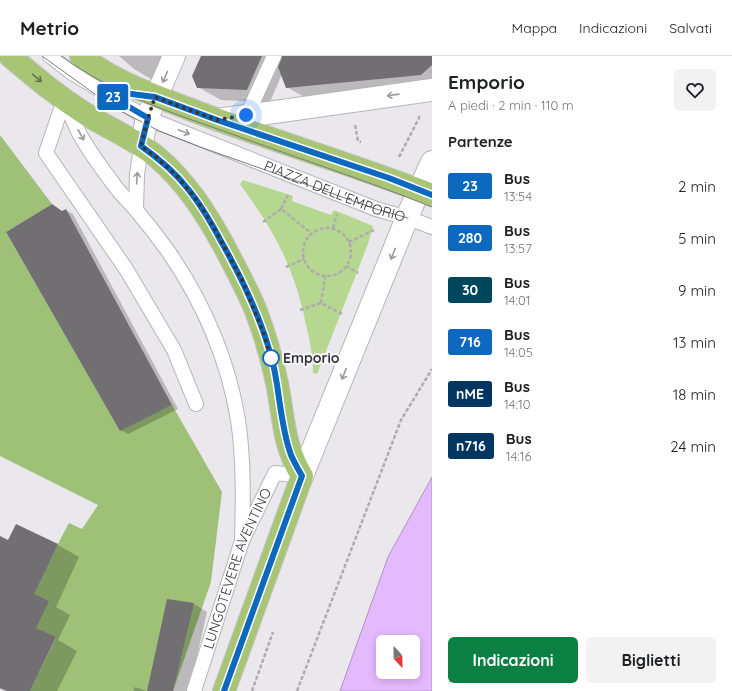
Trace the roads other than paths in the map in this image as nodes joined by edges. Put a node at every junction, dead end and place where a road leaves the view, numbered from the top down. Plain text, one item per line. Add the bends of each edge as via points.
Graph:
1 (10, 56) edge
2 (50, 56) edge
3 (81, 56) edge
4 (174, 56) edge
5 (274, 56) edge
6 (106, 83) junction
7 (424, 91) edge
8 (155, 97) junction
9 (64, 100) junction
10 (246, 115) junction
11 (148, 118) junction
12 (217, 120) junction
13 (141, 146) junction
14 (432, 162) edge
15 (426, 192) edge
16 (136, 210) junction
17 (408, 218) junction
18 (432, 227) edge
19 (196, 404) dead end
20 (302, 476) junction
21 (242, 541) junction
22 (194, 691) edge
23 (224, 691) edge

1 -> 9 main road
2 - 6 lane via 72,72
3 - 6 main road
4 -> 8 main road
5 - 10 lane
6 - 8 main road, PIAZZA DELL'EMPORIO
6 - 11 lane, PIAZZA DELL'EMPORIO
7 -> 10 main road
8 - 11 main road
8 - 12 main road, PIAZZA DELL'EMPORIO
9 - 13 main road
9 -> 16 lane via 91,152
9 - 19 lane via 46,153 126,269 174,350
10 - 12 main road
11 - 13 main road
11 -> 17 lane, PIAZZA DELL'EMPORIO via 376,209
12 - 15 main road, PIAZZA DELL'EMPORIO
16 -> 13 lane
13 - 20 main road via 177,176 188,189 212,224 242,280 268,347 289,449
14 - 15 main road
15 - 17 main road, PIAZZA DELL'EMPORIO
16 - 21 lane via 167,251 197,298 223,360 238,420 243,479
17 - 18 lane
17 -> 20 main road, LUNGOTEVERE AVENTINO
20 - 21 lane, LUNGOTEVERE AVENTINO via 275,473
20 - 23 main road, LUNGOTEVERE AVENTINO
21 - 22 lane, LUNGOTEVERE AVENTINO

